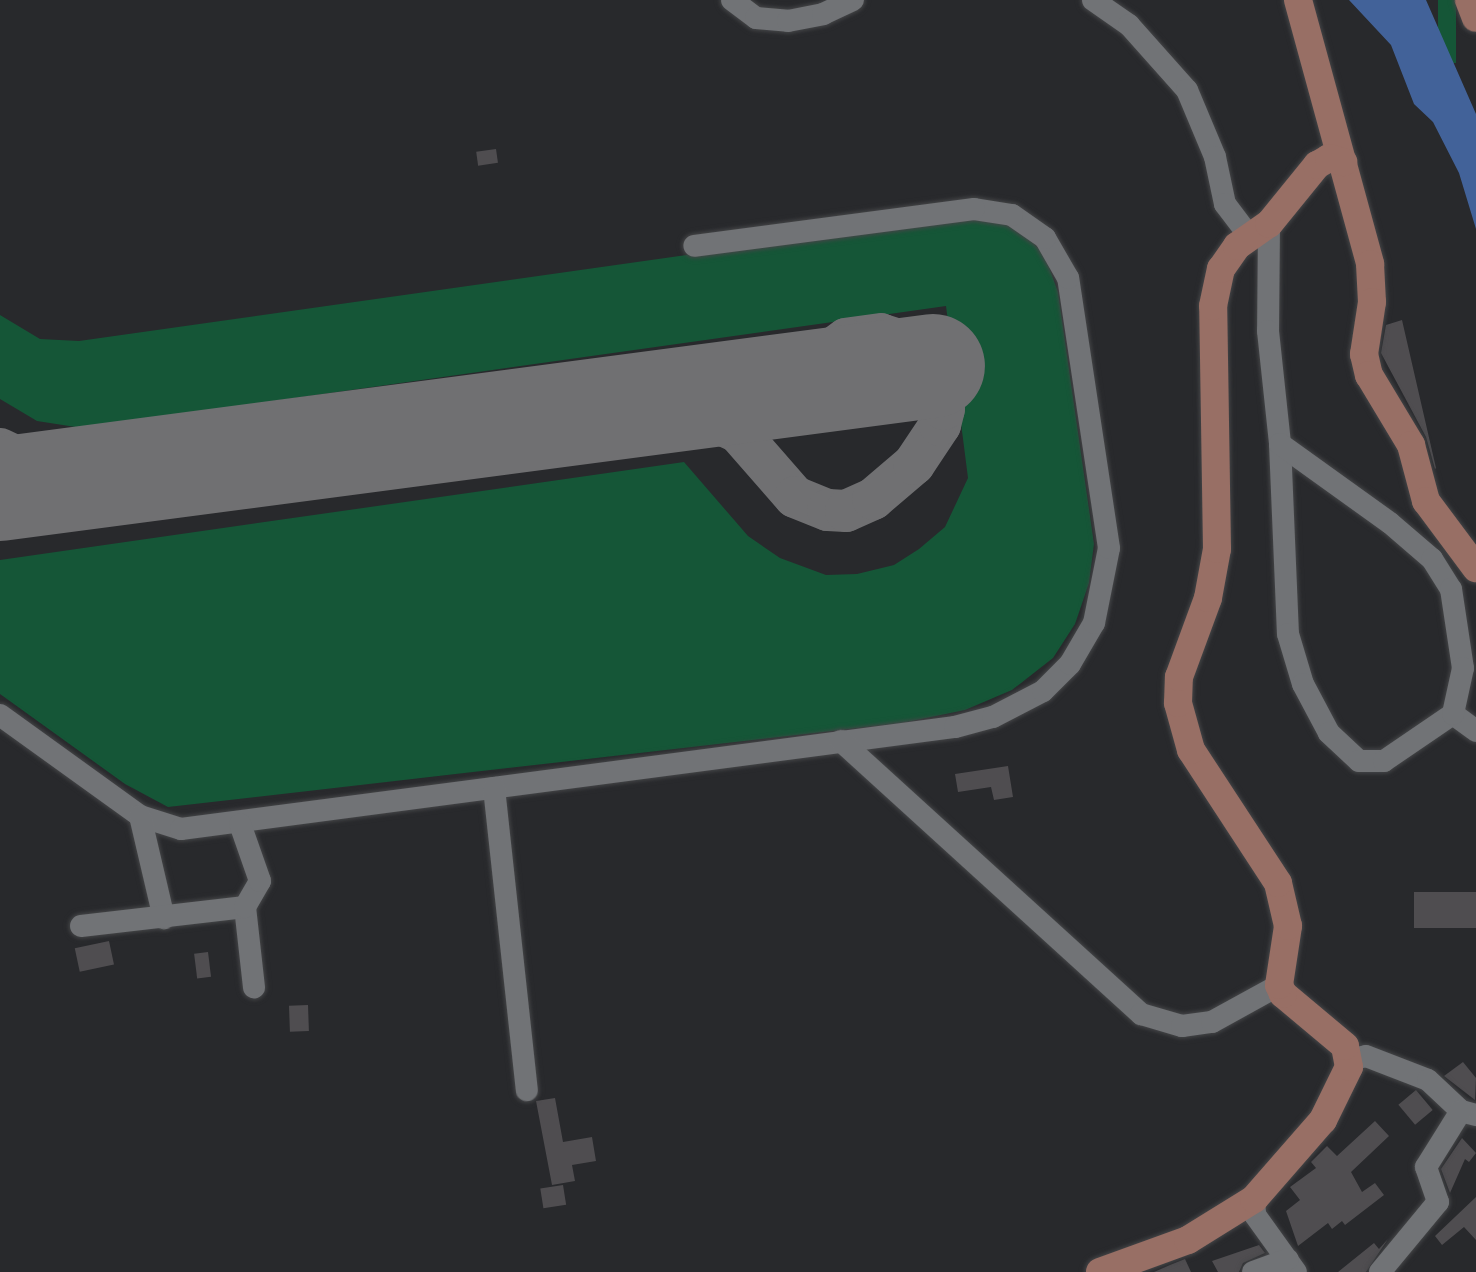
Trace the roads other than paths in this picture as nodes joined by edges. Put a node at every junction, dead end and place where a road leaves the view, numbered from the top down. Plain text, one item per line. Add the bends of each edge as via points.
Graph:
1 (732, 0) edge
2 (853, 0) edge
3 (1093, 0) edge
4 (1298, 0) edge
5 (1469, 0) edge
6 (1476, 18) edge
7 (1343, 162) junction
8 (1260, 231) junction
9 (694, 246) dead end
10 (1280, 444) junction
11 (1476, 568) edge
12 (1453, 714) junction
13 (0, 715) edge
14 (1476, 731) edge
15 (841, 741) junction
16 (494, 788) junction
17 (140, 816) junction
18 (240, 824) junction
19 (245, 907) junction
20 (164, 918) junction
21 (81, 926) dead end
22 (1279, 985) junction
23 (254, 987) dead end
24 (1350, 1060) junction
25 (527, 1090) dead end
26 (1468, 1113) edge
27 (1254, 1199) junction
28 (1292, 1266) edge
29 (1100, 1272) edge
30 (1253, 1272) edge
31 (1380, 1272) edge

1 - 2 street via 756,18 788,21 823,14
3 - 8 street via 1129,25 1187,90 1212,146 1225,204
4 - 7 main road
5 - 6 main road
7 - 8 main road via 1329,158 1317,165
7 - 11 main road via 1370,264 1372,302 1364,354 1369,375 1411,445 1426,501
8 - 10 street
8 - 22 main road via 1221,269 1213,306 1217,549 1208,598 1179,677 1178,703 1191,750 1278,883 1288,926
9 - 15 street via 999,210 1030,224 1045,238 1068,278 1109,548 1094,623 1060,675 1015,708 955,727
10 - 12 street via 1432,559 1451,589 1463,668
10 - 12 street via 1288,634 1303,684 1329,733 1359,761 1384,761
12 - 14 street
13 - 17 street
15 - 16 street
15 - 22 street via 1141,1014 1182,1026 1212,1022
16 - 18 street
16 - 25 street
17 - 18 street via 181,829
17 - 20 street
18 - 19 street via 260,881
19 - 20 street
19 - 23 street
20 - 21 street
22 - 24 main road via 1283,994 1338,1038
24 - 26 street via 1366,1056 1428,1080
24 - 27 main road via 1323,1120
26 - 31 street via 1426,1167 1438,1202
27 - 28 street via 1255,1215
27 - 29 main road via 1188,1240
28 - 30 street

